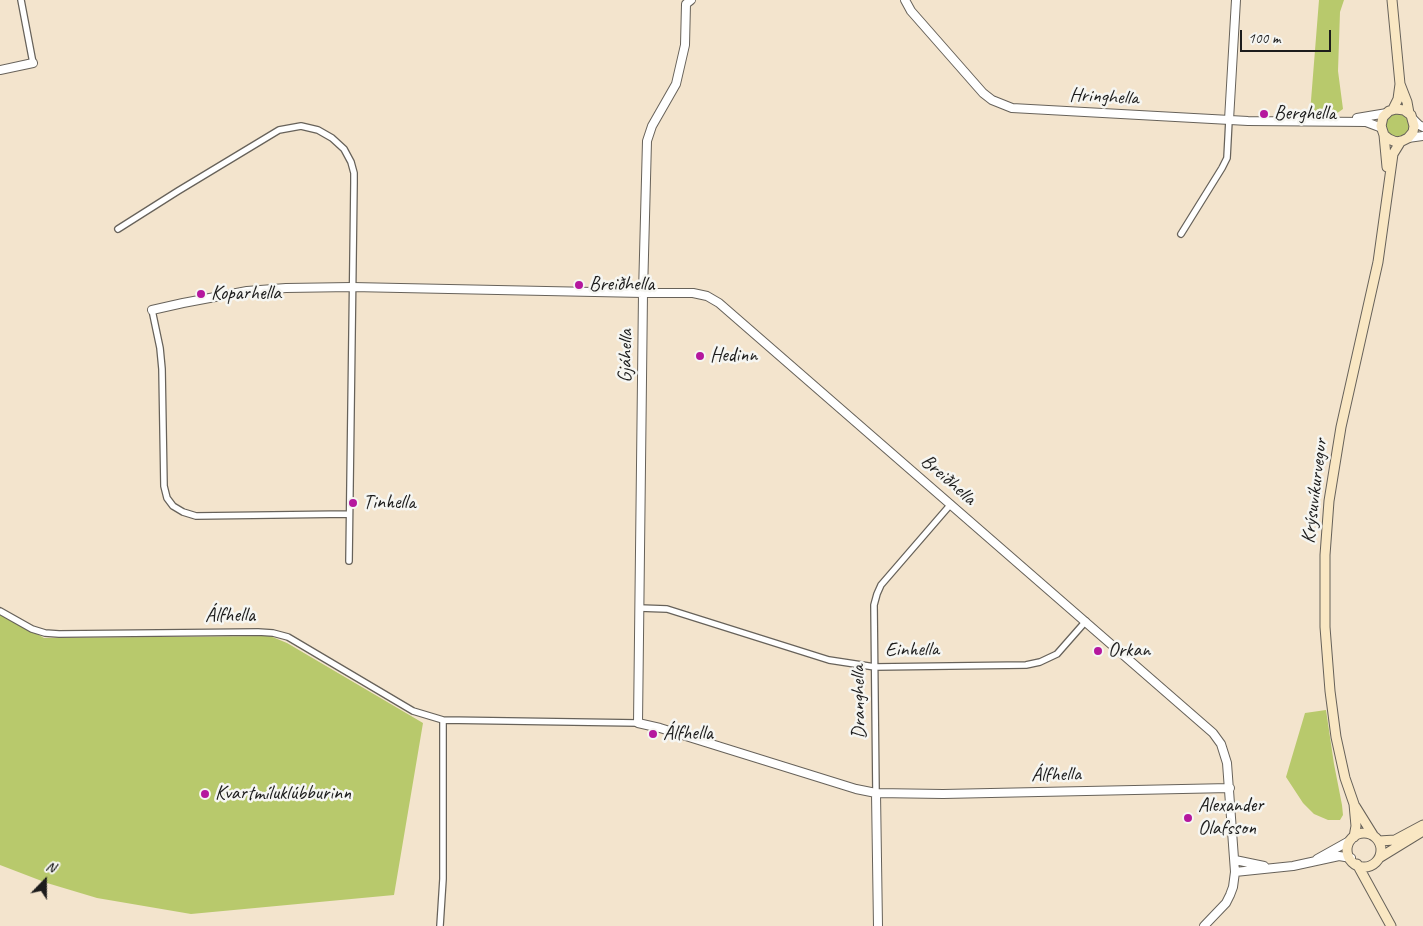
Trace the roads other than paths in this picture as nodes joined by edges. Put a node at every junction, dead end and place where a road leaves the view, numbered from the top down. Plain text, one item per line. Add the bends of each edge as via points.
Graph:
1 (21, 0) edge
2 (691, 0) edge
3 (905, 0) edge
4 (1236, 0) edge
5 (1392, 0) edge
6 (33, 63) joint
7 (0, 70) edge
8 (1400, 84) junction
9 (1390, 111) junction
10 (1411, 116) junction
11 (1229, 120) junction
12 (1335, 122) junction
13 (1423, 127) edge
14 (1383, 132) junction
15 (1423, 136) edge
16 (1404, 140) junction
17 (1388, 185) junction
18 (118, 230) dead end
19 (1181, 234) dead end
20 (352, 287) junction
21 (644, 294) junction
22 (152, 310) joint
23 (951, 504) junction
24 (349, 514) junction
25 (349, 561) dead end
26 (639, 608) junction
27 (0, 611) edge
28 (1086, 621) junction
29 (875, 667) junction
30 (443, 720) junction
31 (638, 723) junction
32 (1230, 788) junction
33 (876, 793) junction
34 (1354, 804) junction
35 (1423, 825) edge
36 (1423, 831) edge
37 (1376, 838) junction
38 (1352, 839) junction
39 (1235, 860) junction
40 (1316, 860) junction
41 (1354, 861) junction
42 (1376, 861) junction
43 (1271, 868) junction
44 (1234, 872) junction
45 (440, 926) edge
46 (878, 926) edge
47 (1204, 926) edge
48 (1392, 926) edge

1 - 6 street
2 - 21 street, Gjáhella via 686,4 685,45 676,84 647,141
3 - 11 street, Hringhella via 983,93 1003,106
4 - 11 street
5 - 8 main road
6 - 7 street
8 - 9 main road via 1398,100
8 - 10 main road
9 - 10 main road via 1401,109
9 - 12 street
9 - 14 main road via 1382,120
10 - 13 street
10 - 16 main road via 1414,130
11 - 12 street, Hringhella
11 - 19 street via 1226,158 1222,168
12 - 14 street via 1370,122
14 - 16 main road via 1391,140
14 - 17 main road, Krýsuvíkurvegur
15 - 16 street
16 - 17 main road, Krýsuvíkurvegur via 1393,154
17 - 34 main road, Krýsuvíkurvegur via 1376,271 1334,467 1325,555 1325,628 1330,691 1341,761
18 - 20 street via 272,134 301,126 318,130 344,149 354,173
20 - 21 street, Breiðhella
20 - 22 street, Breiðhella via 247,291
20 - 24 street
21 - 23 street, Breiðhella via 692,293 708,296 719,303
21 - 26 street, Gjáhella
22 - 24 street via 162,369 164,486 173,506 196,516
23 - 28 street, Breiðhella
23 - 29 street, Dranghella via 881,585 874,605
24 - 25 street
26 - 29 street, Einhella via 667,609 829,660
26 - 31 street, Gjáhella
27 - 30 street, Álfhella via 32,629 59,634 272,633 288,637 413,711
28 - 29 street, Einhella via 1057,654 1040,662
28 - 32 street, Breiðhella via 1214,733 1225,754
29 - 33 street, Dranghella
30 - 31 street, Álfhella
30 - 45 street
31 - 33 street, Álfhella
32 - 33 street, Álfhella
32 - 39 street, Breiðhella
33 - 46 street, Dranghella
34 - 37 main road, Krýsuvíkurvegur
34 - 38 main road, Krýsuvíkurvegur via 1356,826
35 - 37 main road via 1395,840
36 - 42 main road
37 - 38 main road via 1364,833
37 - 42 main road via 1381,850
38 - 40 street
38 - 41 main road via 1348,848
39 - 43 street
39 - 44 street, Breiðhella
40 - 41 street via 1339,856
40 - 43 street
41 - 42 main road via 1365,866
41 - 48 main road
42 - 48 main road via 1372,877
43 - 44 street
44 - 47 street, Breiðhella via 1233,887 1226,903

